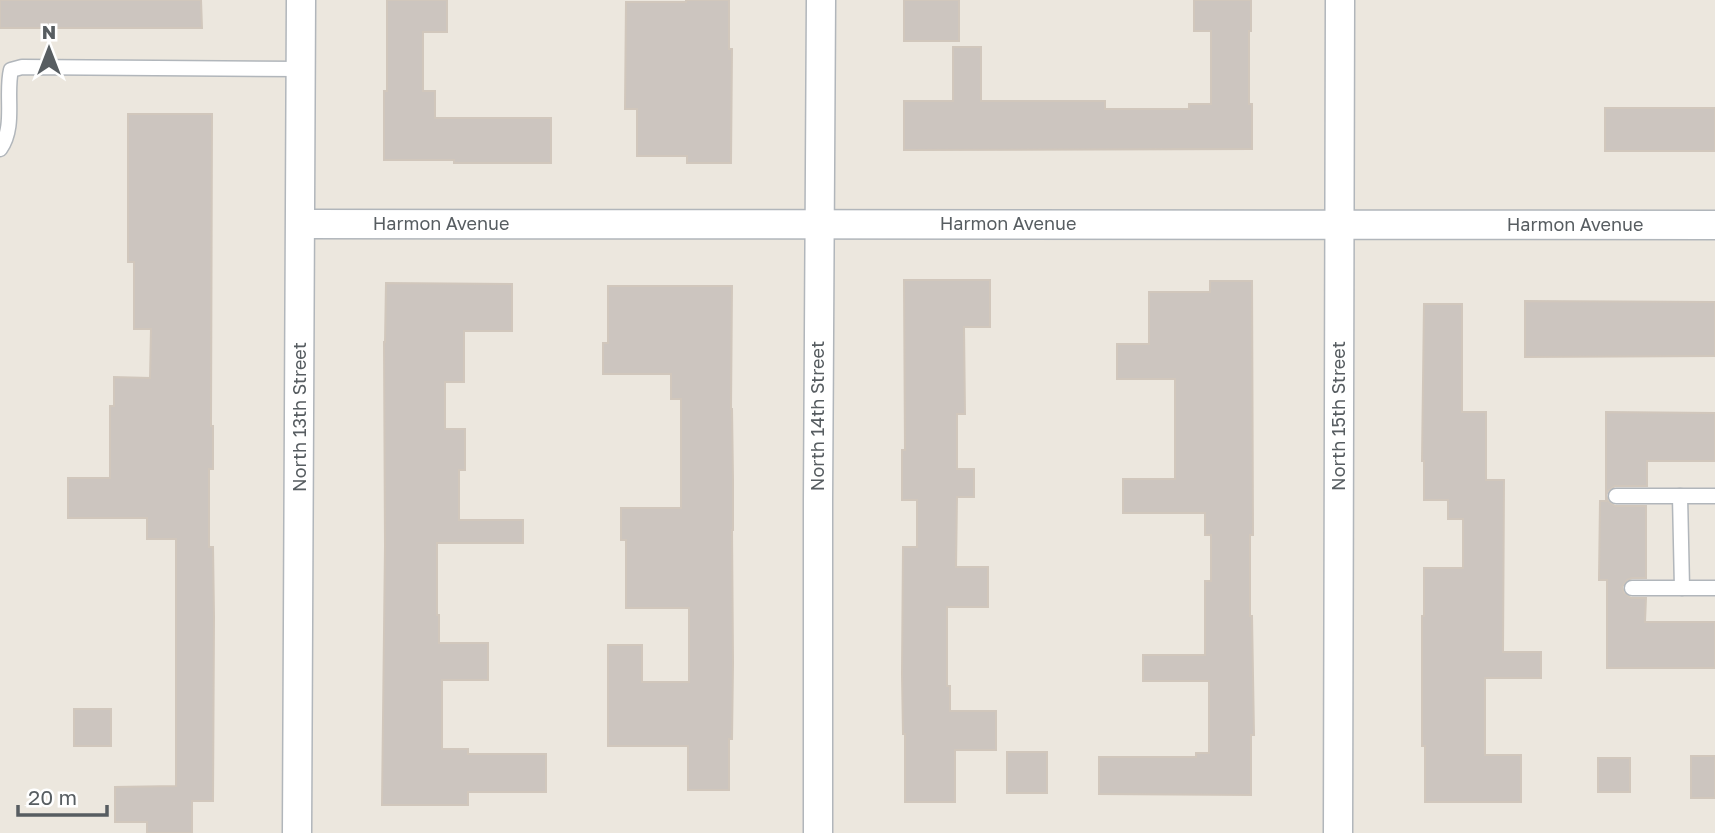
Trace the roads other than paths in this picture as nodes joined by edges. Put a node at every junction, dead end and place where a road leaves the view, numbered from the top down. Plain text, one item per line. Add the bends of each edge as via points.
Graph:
1 (301, 0) edge
2 (821, 0) edge
3 (1340, 0) edge
4 (301, 69) junction
5 (4, 90) edge
6 (0, 149) edge
7 (301, 224) junction
8 (820, 224) junction
9 (1339, 224) junction
10 (1715, 225) edge
11 (1616, 496) dead end
12 (1680, 496) junction
13 (1715, 496) edge
14 (1632, 588) dead end
15 (1682, 588) junction
16 (1715, 588) edge
17 (298, 833) edge
18 (818, 833) edge
19 (1338, 833) edge

1 - 4 street, North 13th Street
2 - 8 street, North 14th Street
3 - 9 street, North 15th Street
4 - 5 lane via 22,67 11,70
4 - 7 street, North 13th Street
5 - 6 lane via 7,130
7 - 8 street, Harmon Avenue
7 - 17 street, North 13th Street
8 - 9 street, Harmon Avenue
8 - 18 street, North 14th Street
9 - 10 street, Harmon Avenue
9 - 19 street, North 15th Street
11 - 12 lane
12 - 13 lane
12 - 15 lane
14 - 15 lane
15 - 16 lane

